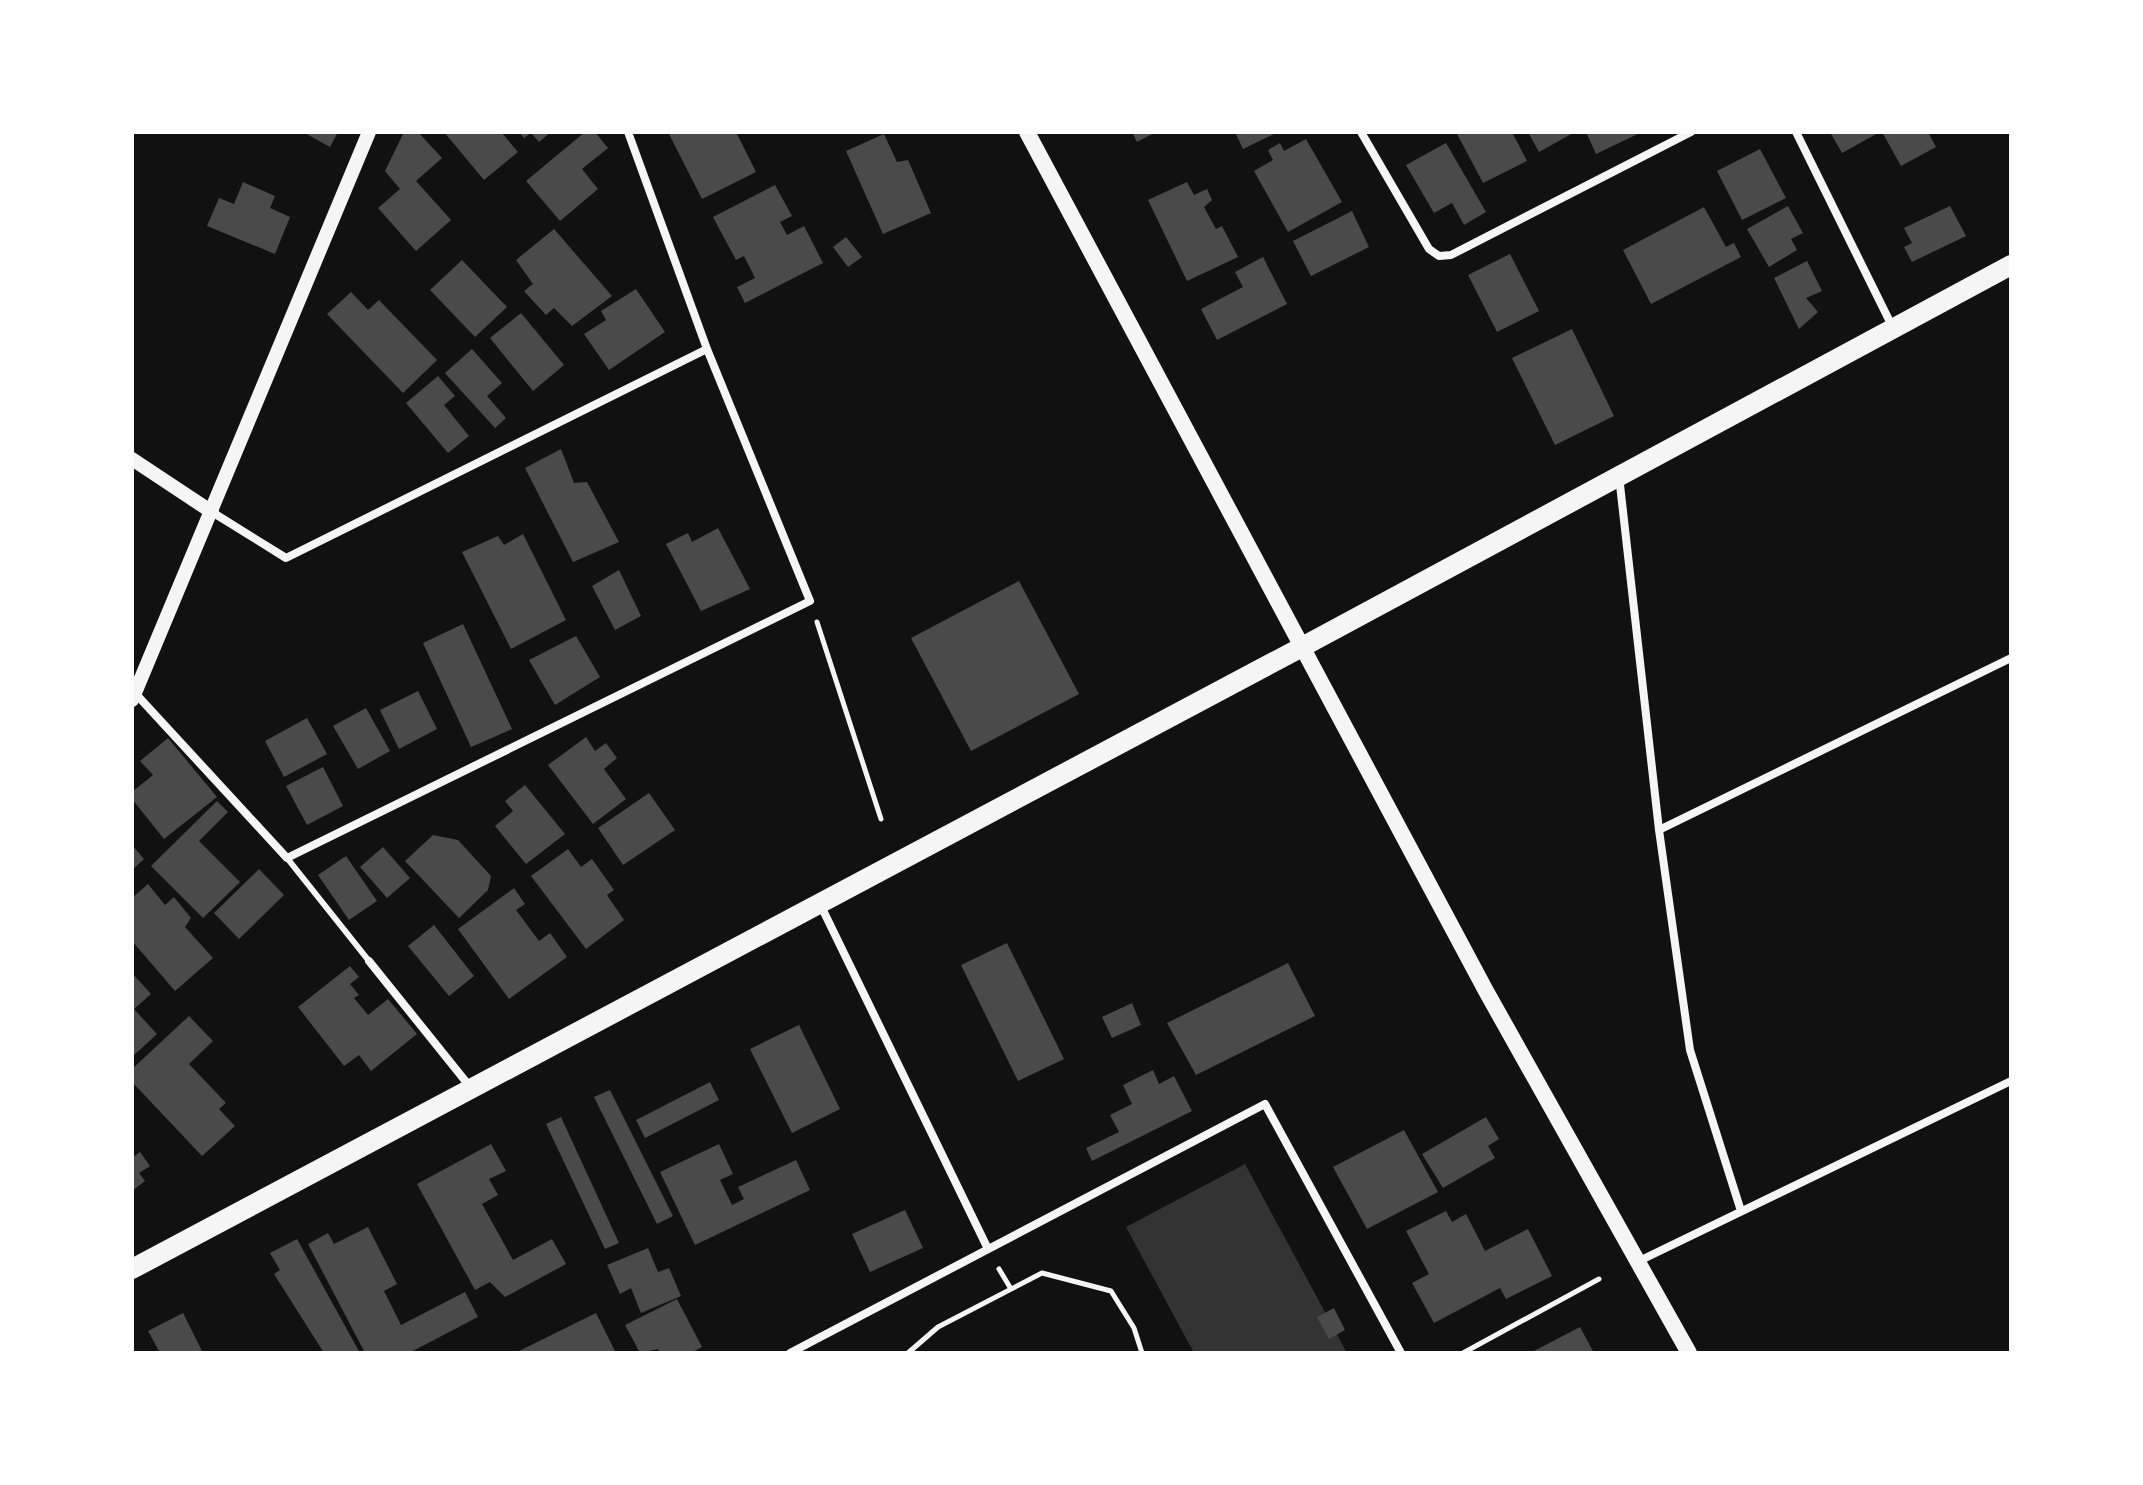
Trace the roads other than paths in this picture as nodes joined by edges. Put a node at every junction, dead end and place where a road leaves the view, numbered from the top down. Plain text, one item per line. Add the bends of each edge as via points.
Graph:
1 (369, 132) edge
2 (628, 132) edge
3 (1027, 132) edge
4 (1361, 132) edge
5 (1691, 132) edge
6 (1796, 132) edge
7 (2011, 265) edge
8 (1892, 326) junction
9 (707, 349) junction
10 (132, 459) edge
11 (1619, 474) junction
12 (212, 512) junction
13 (1302, 647) junction
14 (2011, 658) edge
15 (134, 697) edge
16 (1659, 830) junction
17 (287, 858) junction
18 (819, 903) junction
19 (369, 961) joint
20 (2011, 1081) edge
21 (471, 1088) junction
22 (1741, 1211) junction
23 (988, 1249) junction
24 (1639, 1261) junction
25 (132, 1269) edge
26 (790, 1353) edge
27 (1401, 1353) edge
28 (1689, 1353) edge

1 - 12 street
2 - 9 street
3 - 13 main road
4 - 5 street via 1429,249 1439,256 1451,255
6 - 8 street
7 - 8 main road
8 - 11 main road
9 - 12 street via 286,558
9 - 17 street via 810,601
10 - 12 street
11 - 13 main road
11 - 16 street
12 - 15 street
13 - 18 main road
13 - 24 main road via 1486,991
14 - 16 street
15 - 17 street
16 - 22 street via 1690,1050
17 - 19 lane
18 - 21 main road
18 - 23 street
19 - 21 street
20 - 22 street
21 - 25 main road
22 - 24 street
23 - 26 street
23 - 27 street via 1265,1104
24 - 28 main road

